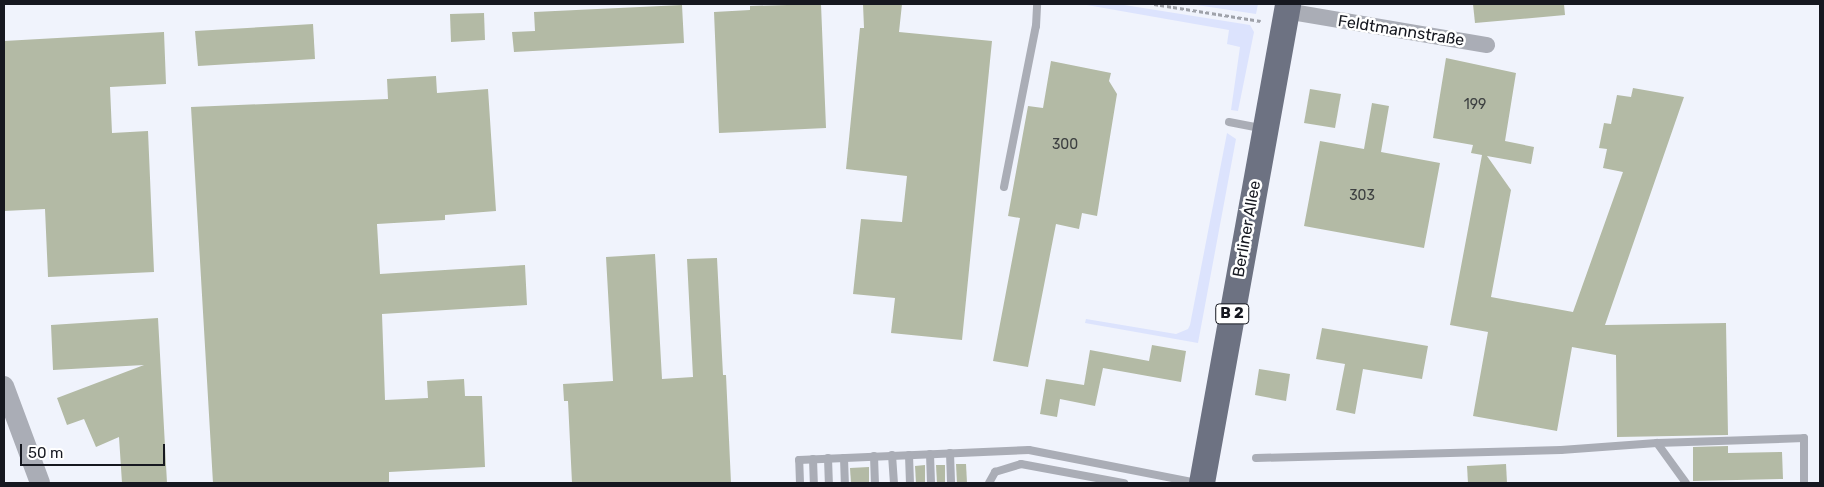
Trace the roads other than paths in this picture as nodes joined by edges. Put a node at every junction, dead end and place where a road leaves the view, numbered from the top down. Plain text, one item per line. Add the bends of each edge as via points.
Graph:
1 (1037, 4) edge
2 (1287, 8) edge
3 (1487, 45) dead end
4 (1229, 122) dead end
5 (1265, 129) junction
6 (1004, 187) dead end
7 (4, 386) edge
8 (1657, 443) junction
9 (950, 453) junction
10 (930, 454) junction
11 (892, 455) junction
12 (909, 455) junction
13 (874, 456) junction
14 (828, 458) junction
15 (844, 458) junction
16 (1256, 458) dead end
17 (813, 459) junction
18 (40, 483) edge
19 (800, 483) edge
20 (814, 483) edge
21 (828, 483) edge
22 (845, 483) edge
23 (875, 483) edge
24 (894, 483) edge
25 (910, 483) edge
26 (931, 483) edge
27 (951, 483) edge
28 (989, 483) edge
29 (1124, 483) edge
30 (1201, 483) edge
31 (1686, 483) edge
32 (1804, 483) edge

1 - 6 lane via 1036,26
2 - 3 street, Feldtmannstraße
2 - 5 main road, Berliner Allee / B 2
4 - 5 lane
5 - 30 main road, Berliner Allee / B 2
7 - 18 street
8 - 16 lane via 1551,450
8 - 31 lane
8 - 32 lane via 1804,438
9 - 10 lane
9 - 27 lane
9 - 30 lane via 1029,450
10 - 12 lane
10 - 26 lane
11 - 12 lane
11 - 13 lane
11 - 24 lane
12 - 25 lane
13 - 15 lane
13 - 23 lane
14 - 15 lane
14 - 17 lane
14 - 21 lane
15 - 22 lane
17 - 19 lane via 799,460
17 - 20 lane
28 - 29 lane via 995,472 1021,464

